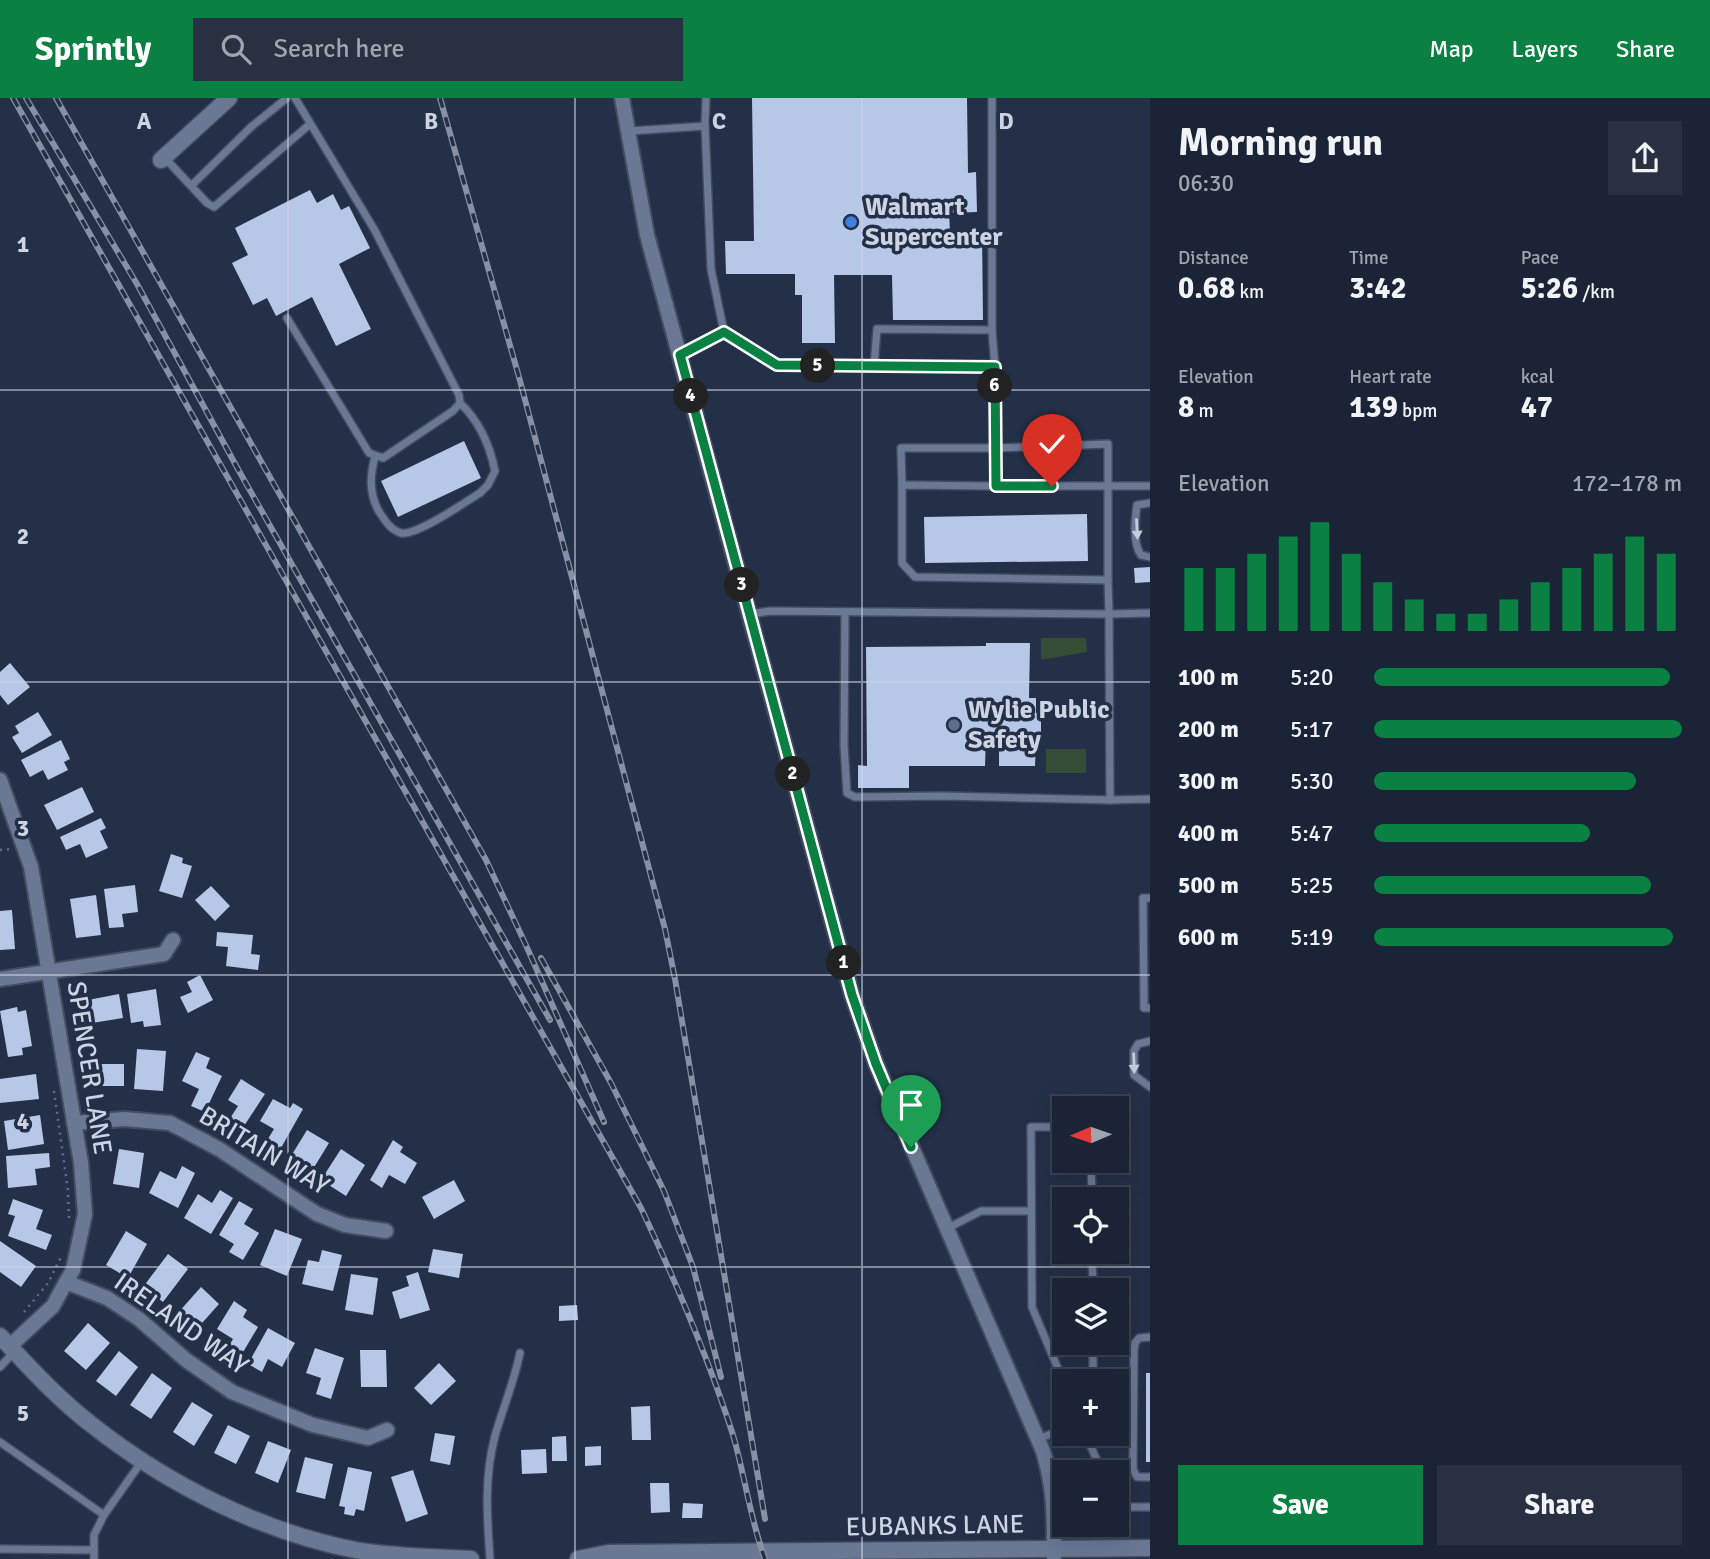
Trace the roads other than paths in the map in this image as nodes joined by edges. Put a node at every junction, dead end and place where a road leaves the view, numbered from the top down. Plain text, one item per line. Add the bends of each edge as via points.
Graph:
1 (229, 98) edge
2 (288, 98) edge
3 (295, 98) edge
4 (622, 98) edge
5 (706, 98) edge
6 (992, 98) edge
7 (310, 124) junction
8 (705, 126) junction
9 (628, 131) junction
10 (163, 159) joint
11 (192, 185) junction
12 (287, 318) dead end
13 (992, 330) junction
14 (724, 332) junction
15 (680, 355) junction
16 (874, 366) junction
17 (995, 367) junction
18 (460, 403) junction
19 (995, 448) junction
20 (374, 456) junction
21 (902, 485) junction
22 (996, 486) junction
23 (1108, 486) junction
24 (1150, 486) edge
25 (1150, 503) edge
26 (1150, 557) edge
27 (1108, 580) junction
28 (845, 612) junction
29 (1150, 613) edge
30 (750, 614) junction
31 (1109, 614) junction
32 (0, 780) edge
33 (1150, 799) edge
34 (1110, 800) junction
35 (1150, 898) edge
36 (173, 940) dead end
37 (49, 972) junction
38 (0, 979) edge
39 (1150, 1008) edge
40 (1150, 1041) edge
41 (1150, 1087) edge
42 (74, 1123) junction
43 (1052, 1127) edge
44 (1031, 1211) junction
45 (946, 1229) junction
46 (386, 1231) dead end
47 (66, 1282) junction
48 (1147, 1337) edge
49 (8, 1345) edge
50 (520, 1353) dead end
51 (0, 1367) edge
52 (1058, 1369) edge
53 (387, 1430) dead end
54 (1052, 1433) edge
55 (1037, 1439) junction
56 (0, 1442) edge
57 (142, 1460) junction
58 (1150, 1477) edge
59 (1129, 1507) edge
60 (1150, 1507) edge
61 (104, 1515) junction
62 (1150, 1548) edge
63 (0, 1549) edge
64 (94, 1550) junction
65 (1054, 1554) edge
66 (653, 1556) edge
67 (677, 1556) edge
68 (94, 1559) edge
69 (471, 1559) edge
70 (490, 1559) edge
71 (578, 1559) edge

1 - 10 street
2 - 11 lane
3 - 7 lane
4 - 9 street
5 - 8 lane
6 - 13 lane
7 - 11 lane via 214,207
7 - 18 lane via 374,229
8 - 9 lane
8 - 14 lane via 710,268
9 - 15 street via 647,235
10 - 11 lane
12 - 20 lane
13 - 16 lane via 877,329
13 - 17 lane
14 - 15 lane
14 - 16 lane via 777,365
15 - 30 street
16 - 17 lane
17 - 19 lane
18 - 20 lane via 383,458
18 - 20 lane via 477,422 493,460 495,471 480,493 414,531 400,533 384,520 371,493
19 - 21 lane via 901,448
19 - 22 lane
19 - 23 lane via 1108,444
21 - 22 lane
21 - 27 lane via 902,563 915,577
22 - 23 lane
23 - 24 lane
23 - 27 lane
25 -> 26 lane via 1137,505 1136,514 1138,550
27 - 31 lane
28 - 30 lane
28 - 31 lane
28 - 34 lane via 847,793 862,798
29 - 31 lane
30 - 45 street via 852,995
31 - 34 lane
32 - 37 street, SPENCER LANE via 32,866
33 - 34 lane
35 - 39 lane via 1143,898 1144,1008
36 - 37 street via 164,954
37 - 38 street
37 - 42 street, SPENCER LANE
40 -> 41 lane via 1133,1051 1134,1075
42 - 46 street, BRITAIN WAY via 124,1119 170,1123 219,1149 317,1214 345,1225
42 - 47 street, SPENCER LANE via 85,1214 73,1270
43 - 44 lane via 1031,1127
44 - 45 lane via 981,1211
44 - 52 lane via 1032,1307
45 - 55 street
47 - 49 street, SPENCER LANE via 53,1306
47 - 53 street, IRELAND WAY via 107,1298 139,1318 186,1360 232,1392 313,1424 368,1438
48 - 58 lane via 1139,1338 1133,1351 1133,1469 1137,1477
49 - 51 lane
49 - 57 street via 91,1425
50 - 70 lane via 490,1460 486,1498
54 - 55 lane
55 - 65 street via 1051,1479
56 - 61 lane
57 - 61 lane
57 - 69 street via 264,1523 309,1537 374,1553
59 - 60 lane
61 - 64 lane via 94,1535
62 - 65 street, EUBANKS LANE
63 - 64 lane
64 - 68 lane
65 - 67 street, EUBANKS LANE
66 - 67 street, EUBANKS LANE
66 - 71 street, EUBANKS LANE via 608,1553

